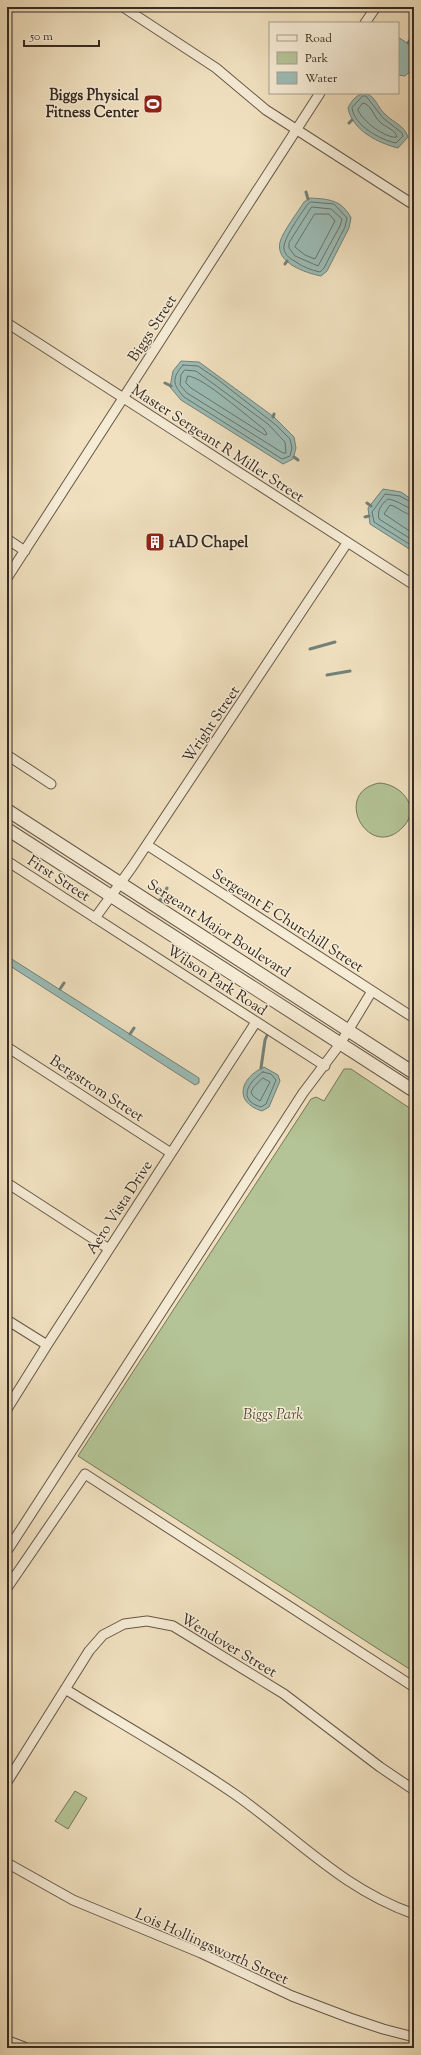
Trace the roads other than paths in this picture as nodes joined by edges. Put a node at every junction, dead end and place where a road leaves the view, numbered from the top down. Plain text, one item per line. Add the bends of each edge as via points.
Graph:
1 (123, 7) edge
2 (376, 7) edge
3 (366, 22) edge
4 (319, 94) edge
5 (296, 130) junction
6 (414, 205) edge
7 (7, 323) edge
8 (123, 398) junction
9 (7, 539) edge
10 (348, 543) junction
11 (25, 551) junction
12 (7, 578) edge
13 (414, 586) edge
14 (7, 755) edge
15 (51, 784) dead end
16 (7, 810) edge
17 (7, 829) edge
18 (147, 845) junction
19 (7, 861) edge
20 (120, 884) junction
21 (110, 897) junction
22 (95, 918) junction
23 (372, 991) junction
24 (414, 1018) edge
25 (256, 1022) junction
26 (348, 1030) junction
27 (340, 1044) junction
28 (7, 1047) edge
29 (325, 1066) junction
30 (414, 1073) edge
31 (414, 1091) edge
32 (171, 1152) junction
33 (7, 1183) edge
34 (109, 1249) junction
35 (7, 1320) edge
36 (47, 1345) junction
37 (7, 1409) edge
38 (7, 1551) edge
39 (7, 1588) edge
40 (414, 1687) edge
41 (65, 1689) junction
42 (7, 1782) edge
43 (414, 1790) edge
44 (7, 1863) edge
45 (414, 1914) edge
46 (414, 2037) edge
47 (7, 2042) edge
48 (23, 2048) edge

1 - 5 street via 216,68 266,110
2 - 3 street
4 - 5 street, Biggs Street
5 - 6 street
5 - 8 street, Biggs Street
7 - 8 street, Master Sergeant R Miller Street
8 - 10 street, Master Sergeant R Miller Street
8 - 11 street, Biggs Street
9 - 11 street
10 - 13 street, Master Sergeant R Miller Street
10 - 18 street, Wright Street
11 - 12 street, Biggs Street
14 - 15 street
16 - 20 street, Sergeant Major Boulevard
17 - 21 street
18 - 20 street, Wright Street
18 - 23 street, Sergeant E Churchill Street
19 - 22 street, First Street
20 - 21 street, Wright Street
20 - 26 street, Sergeant Major Boulevard
21 - 22 street, Wright Street
21 - 27 street
22 - 25 street, Wilson Park Road
23 - 24 street, Sergeant E Churchill Street
23 - 26 street
25 - 29 street, Wilson Park Road
25 - 32 street, Aero Vista Drive
26 - 27 street
26 - 30 street, Sergeant Major Boulevard
27 - 29 street
27 - 31 street
28 - 32 street, Bergstrom Street
29 - 38 street via 303,1093
32 - 34 street, Aero Vista Drive
33 - 34 street
34 - 36 street, Aero Vista Drive
35 - 36 street
36 - 37 street, Aero Vista Drive
39 - 40 street via 84,1474
41 - 42 street, Wendover Street
41 - 43 street, Wendover Street via 89,1651 103,1635 124,1624 147,1621 173,1626 284,1694
41 - 45 street via 236,1795 351,1884 394,1907
44 - 46 street, Lois Hollingsworth Street via 80,1903 201,1953 292,1996 383,2030
47 - 48 street

